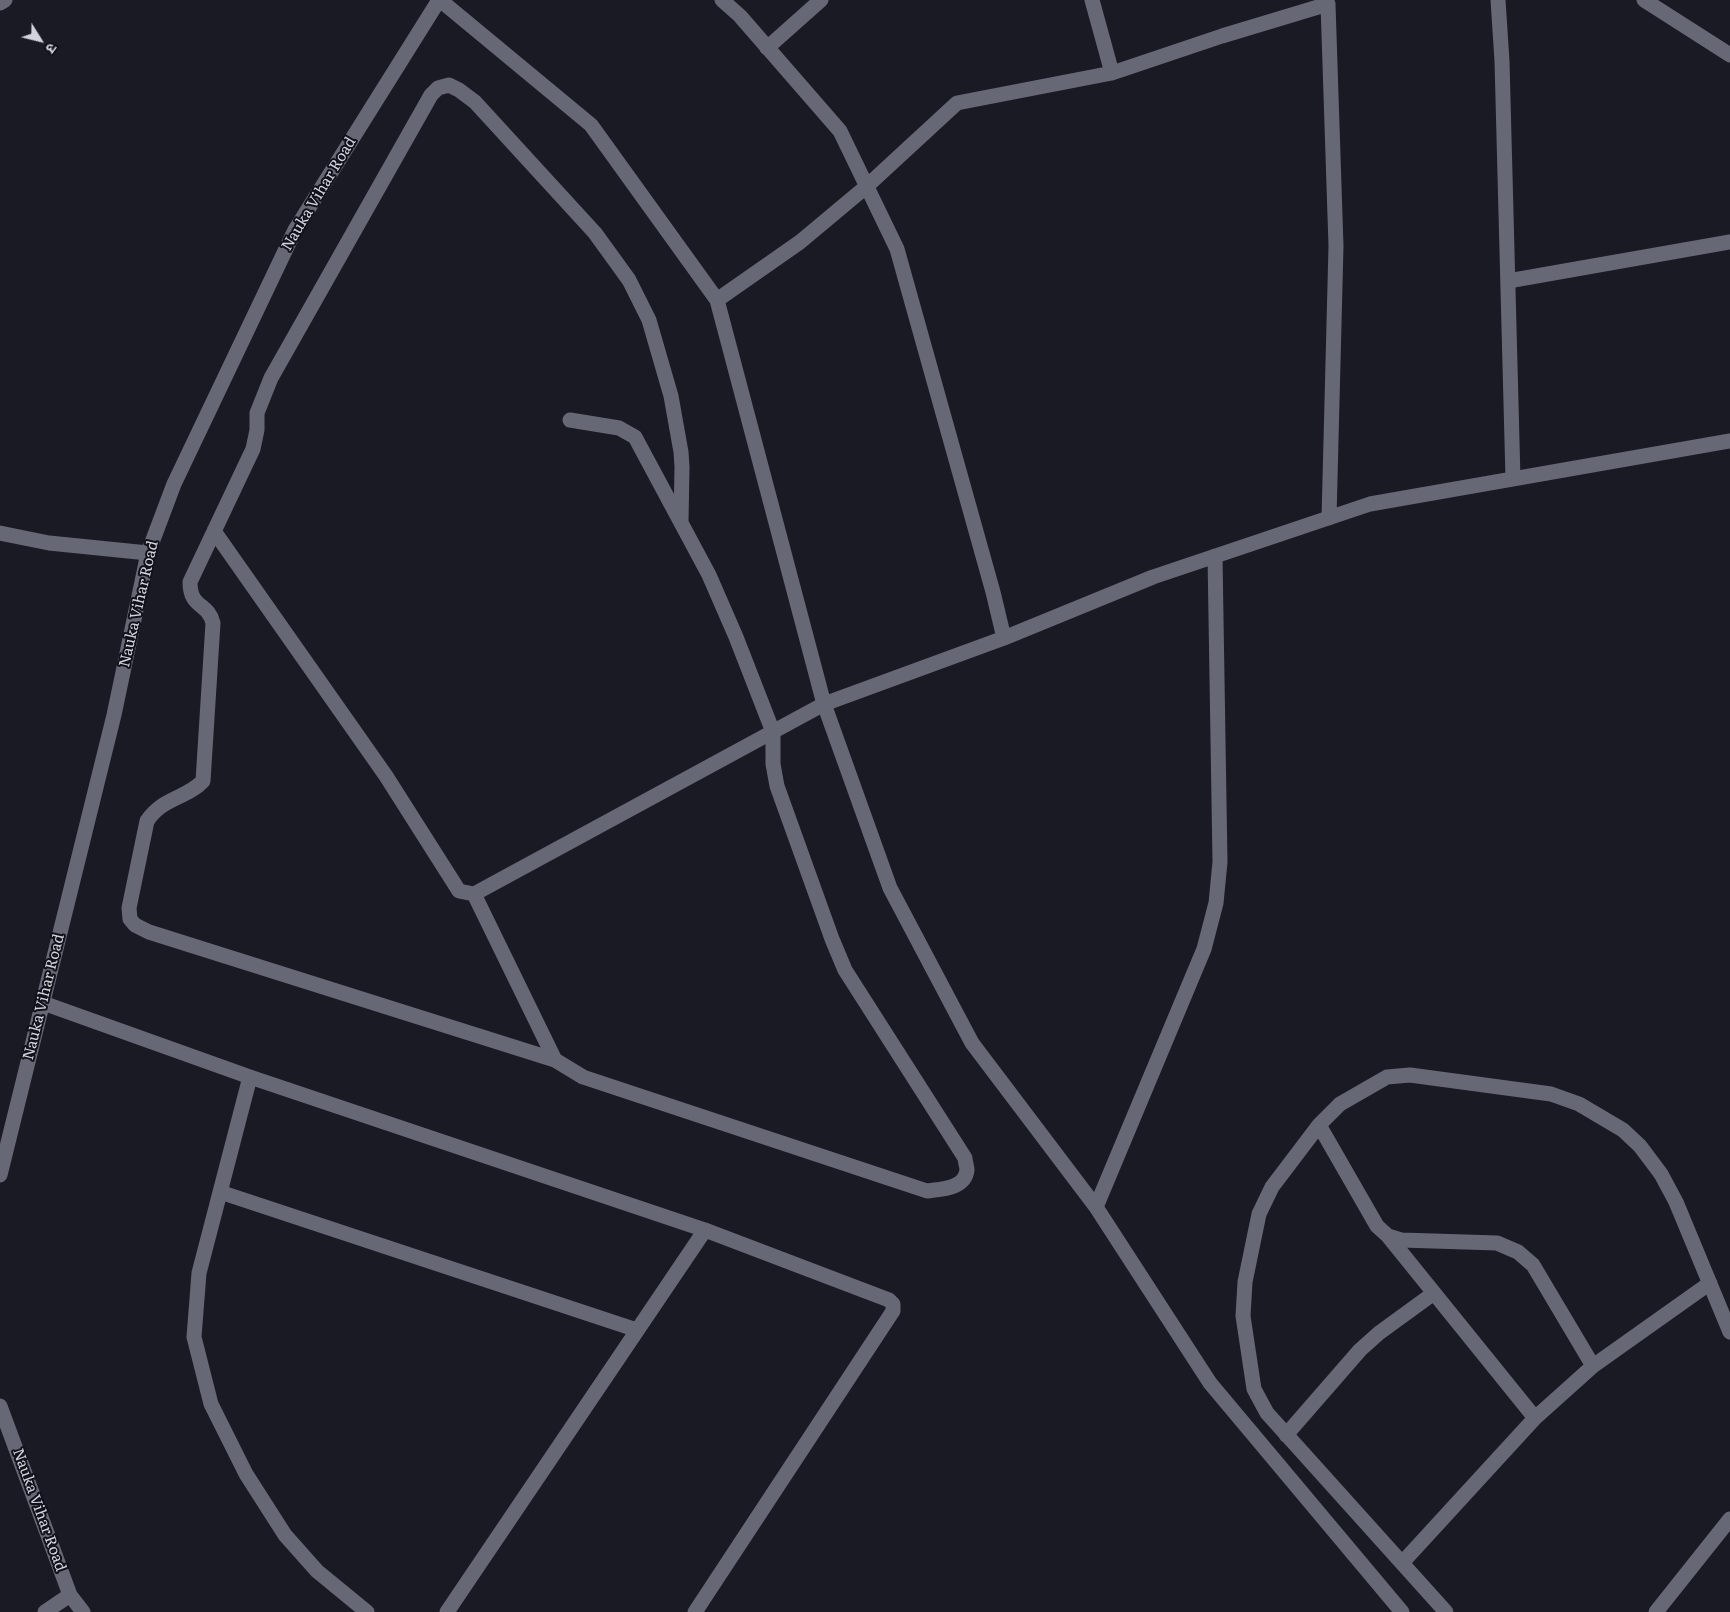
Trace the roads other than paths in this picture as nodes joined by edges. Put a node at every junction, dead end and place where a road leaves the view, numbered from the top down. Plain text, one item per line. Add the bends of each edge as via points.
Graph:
1 (5, 0) edge
2 (440, 0) edge
3 (722, 0) edge
4 (821, 0) edge
5 (1092, 0) edge
6 (1498, 0) edge
7 (1644, 0) edge
8 (1328, 2) edge
9 (0, 3) edge
10 (766, 48) junction
11 (1730, 54) edge
12 (1112, 72) junction
13 (866, 186) junction
14 (1730, 242) edge
15 (1508, 281) junction
16 (717, 300) junction
17 (570, 420) dead end
18 (1730, 441) edge
19 (1513, 479) junction
20 (1329, 518) junction
21 (680, 522) junction
22 (214, 531) junction
23 (0, 533) edge
24 (148, 553) junction
25 (1215, 556) junction
26 (1004, 638) junction
27 (824, 704) junction
28 (773, 732) junction
29 (474, 894) junction
30 (43, 1003) junction
31 (555, 1060) junction
32 (250, 1077) junction
33 (1319, 1125) junction
34 (0, 1175) edge
35 (220, 1192) junction
36 (1096, 1207) junction
37 (704, 1230) junction
38 (1388, 1236) junction
39 (1710, 1283) junction
40 (1434, 1293) junction
41 (637, 1330) junction
42 (1730, 1332) edge
43 (1592, 1366) junction
44 (0, 1406) edge
45 (1535, 1418) junction
46 (1286, 1435) junction
47 (1730, 1519) edge
48 (1402, 1564) junction
49 (70, 1595) junction
50 (45, 1612) edge
51 (83, 1612) edge
52 (367, 1612) edge
53 (447, 1612) edge
54 (695, 1612) edge
55 (1402, 1612) edge
56 (1446, 1612) edge
57 (1656, 1612) edge

1 - 9 street
2 - 16 street via 591,125
2 - 24 street, Nauka Vihar Road via 295,230 174,484
3 - 10 street
4 - 10 street
5 - 12 street
6 - 15 street
7 - 11 street
8 - 12 street
8 - 20 street via 1336,246
10 - 13 street via 840,131
12 - 13 street via 957,103
13 - 16 street via 800,242
13 - 26 street via 897,249
14 - 15 street
15 - 19 street
16 - 27 street
17 - 21 street via 619,428 635,437
18 - 19 street
19 - 20 street via 1370,504
20 - 25 street
21 - 22 street via 682,467 671,396 649,320 629,280 594,232 475,102 449,85 438,88 431,95 271,378 257,413 253,449
21 - 28 street via 713,584
22 - 29 street via 386,776 459,891
22 - 31 street via 190,582 190,593 211,615 213,623 203,781 164,803 148,820 129,908 130,919 149,932
23 - 24 street via 49,543
24 - 30 street, Nauka Vihar Road via 114,715
25 - 26 street via 1153,577
25 - 36 street via 1220,862 1216,903 1204,949
26 - 27 street
27 - 28 street
27 - 36 street via 890,888 972,1044
28 - 29 street
28 - 31 street via 776,786 845,970 964,1158 967,1170 962,1181 952,1187 927,1192 583,1077
29 - 31 street
30 - 32 street
30 - 34 street, Nauka Vihar Road
32 - 35 street
32 - 37 street
33 - 38 street via 1377,1226
33 - 39 street via 1340,1104 1388,1077 1410,1074 1551,1094 1579,1104 1623,1130 1661,1174
33 - 46 street via 1272,1187 1259,1214 1245,1282 1243,1316 1254,1389 1267,1413
35 - 41 street
35 - 52 street via 199,1273 194,1337 211,1404 246,1474 285,1535 317,1571
36 - 55 street via 1210,1383
37 - 41 street
37 - 54 street via 889,1300 893,1311
38 - 40 street
38 - 43 street via 1401,1240 1497,1243 1518,1252 1532,1265
39 - 42 street
39 - 43 street
40 - 45 street
40 - 46 street via 1360,1350
41 - 53 street
43 - 45 street
44 - 49 street, Nauka Vihar Road
45 - 48 street
46 - 48 street
47 - 57 street
48 - 56 street
49 - 50 street
49 - 51 street, Nauka Vihar Road

